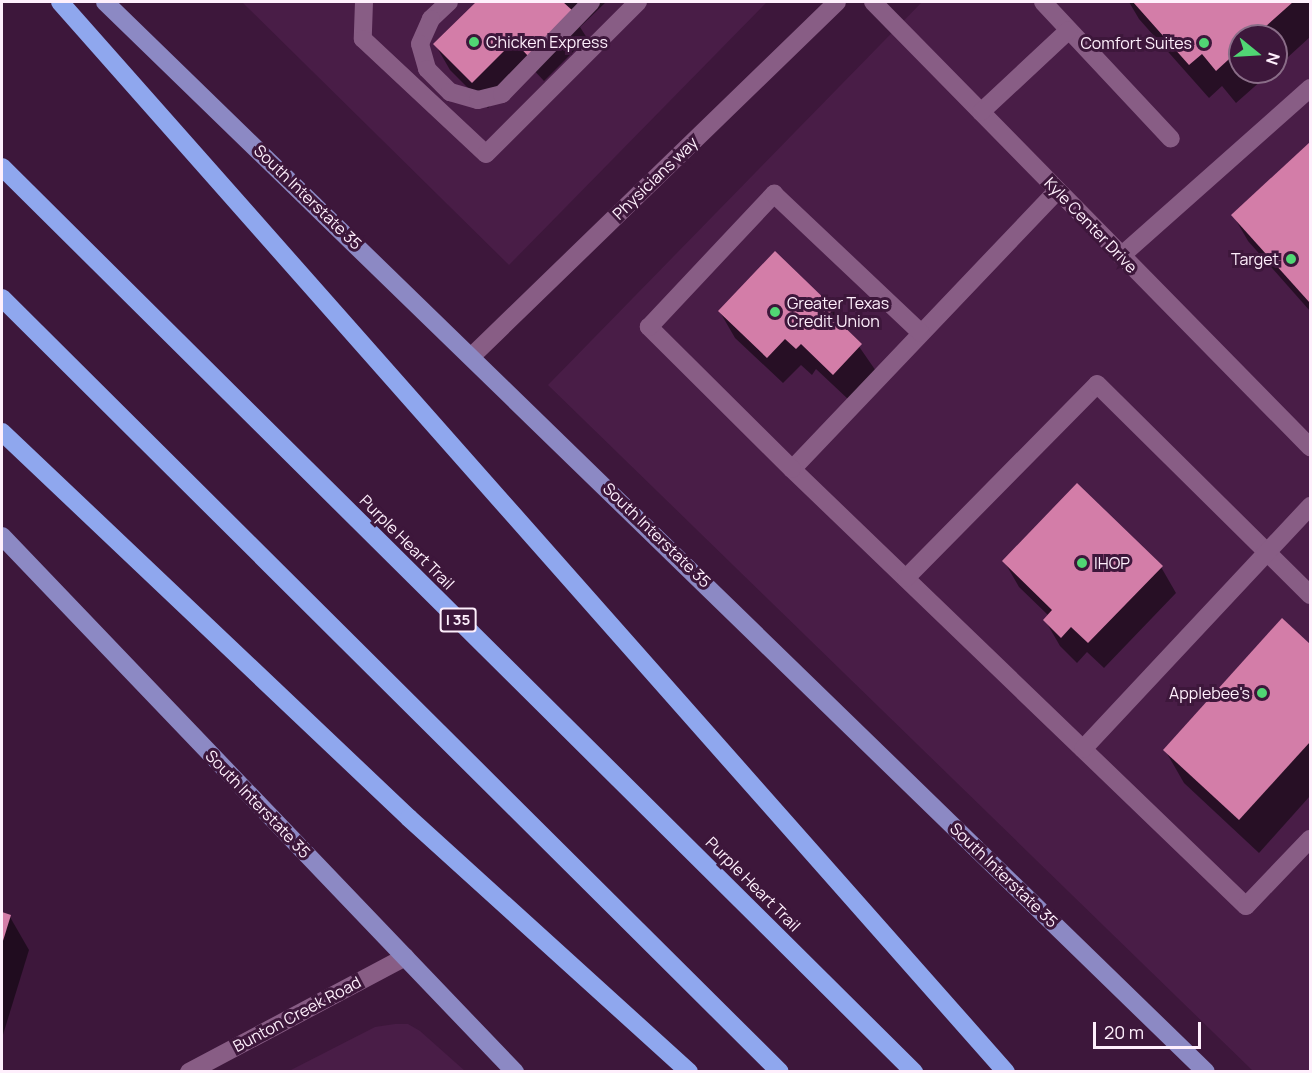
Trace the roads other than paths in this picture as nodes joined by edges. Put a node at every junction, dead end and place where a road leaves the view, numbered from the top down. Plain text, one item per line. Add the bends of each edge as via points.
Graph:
1 (60, 2) edge
2 (105, 2) edge
3 (364, 2) edge
4 (449, 2) edge
5 (591, 2) edge
6 (638, 2) edge
7 (837, 2) edge
8 (873, 2) edge
9 (1043, 2) edge
10 (1069, 30) junction
11 (1311, 88) edge
12 (981, 112) junction
13 (1171, 139) dead end
14 (2, 167) edge
15 (1057, 191) junction
16 (1121, 256) junction
17 (2, 298) edge
18 (921, 333) junction
19 (473, 355) junction
20 (2, 432) edge
21 (1311, 447) edge
22 (792, 469) junction
23 (1311, 506) edge
24 (2, 536) edge
25 (1267, 552) junction
26 (906, 578) junction
27 (1311, 595) edge
28 (1083, 749) junction
29 (1311, 838) edge
30 (405, 957) junction
31 (189, 1071) edge
32 (515, 1071) edge
33 (689, 1071) edge
34 (780, 1071) edge
35 (914, 1071) edge
36 (1006, 1071) edge
37 (1206, 1071) edge

1 - 36 highway
2 - 19 main road, South Interstate 35
3 - 6 street via 363,39 486,154
4 - 5 street via 431,19 420,44 427,69 450,92 478,100 502,94
7 - 19 street, Physicians way
8 - 12 street, Kyle Center Drive
9 - 10 street
10 - 12 street
10 - 13 street
11 - 16 street
12 - 15 street, Kyle Center Drive
14 - 35 highway, Purple Heart Trail / I 35
15 - 16 street, Kyle Center Drive
15 - 18 street
16 - 21 street, Kyle Center Drive
17 - 34 highway
18 - 22 street
18 - 22 street via 774,194 649,327
19 - 37 main road, South Interstate 35
20 - 33 highway via 409,818
22 - 26 street
23 - 25 street
24 - 30 main road, South Interstate 35
25 - 26 street via 1097,384
25 - 27 street
25 - 28 street
26 - 28 street
28 - 29 street via 1246,906
30 - 31 street, Bunton Creek Road
30 - 32 main road, South Interstate 35

